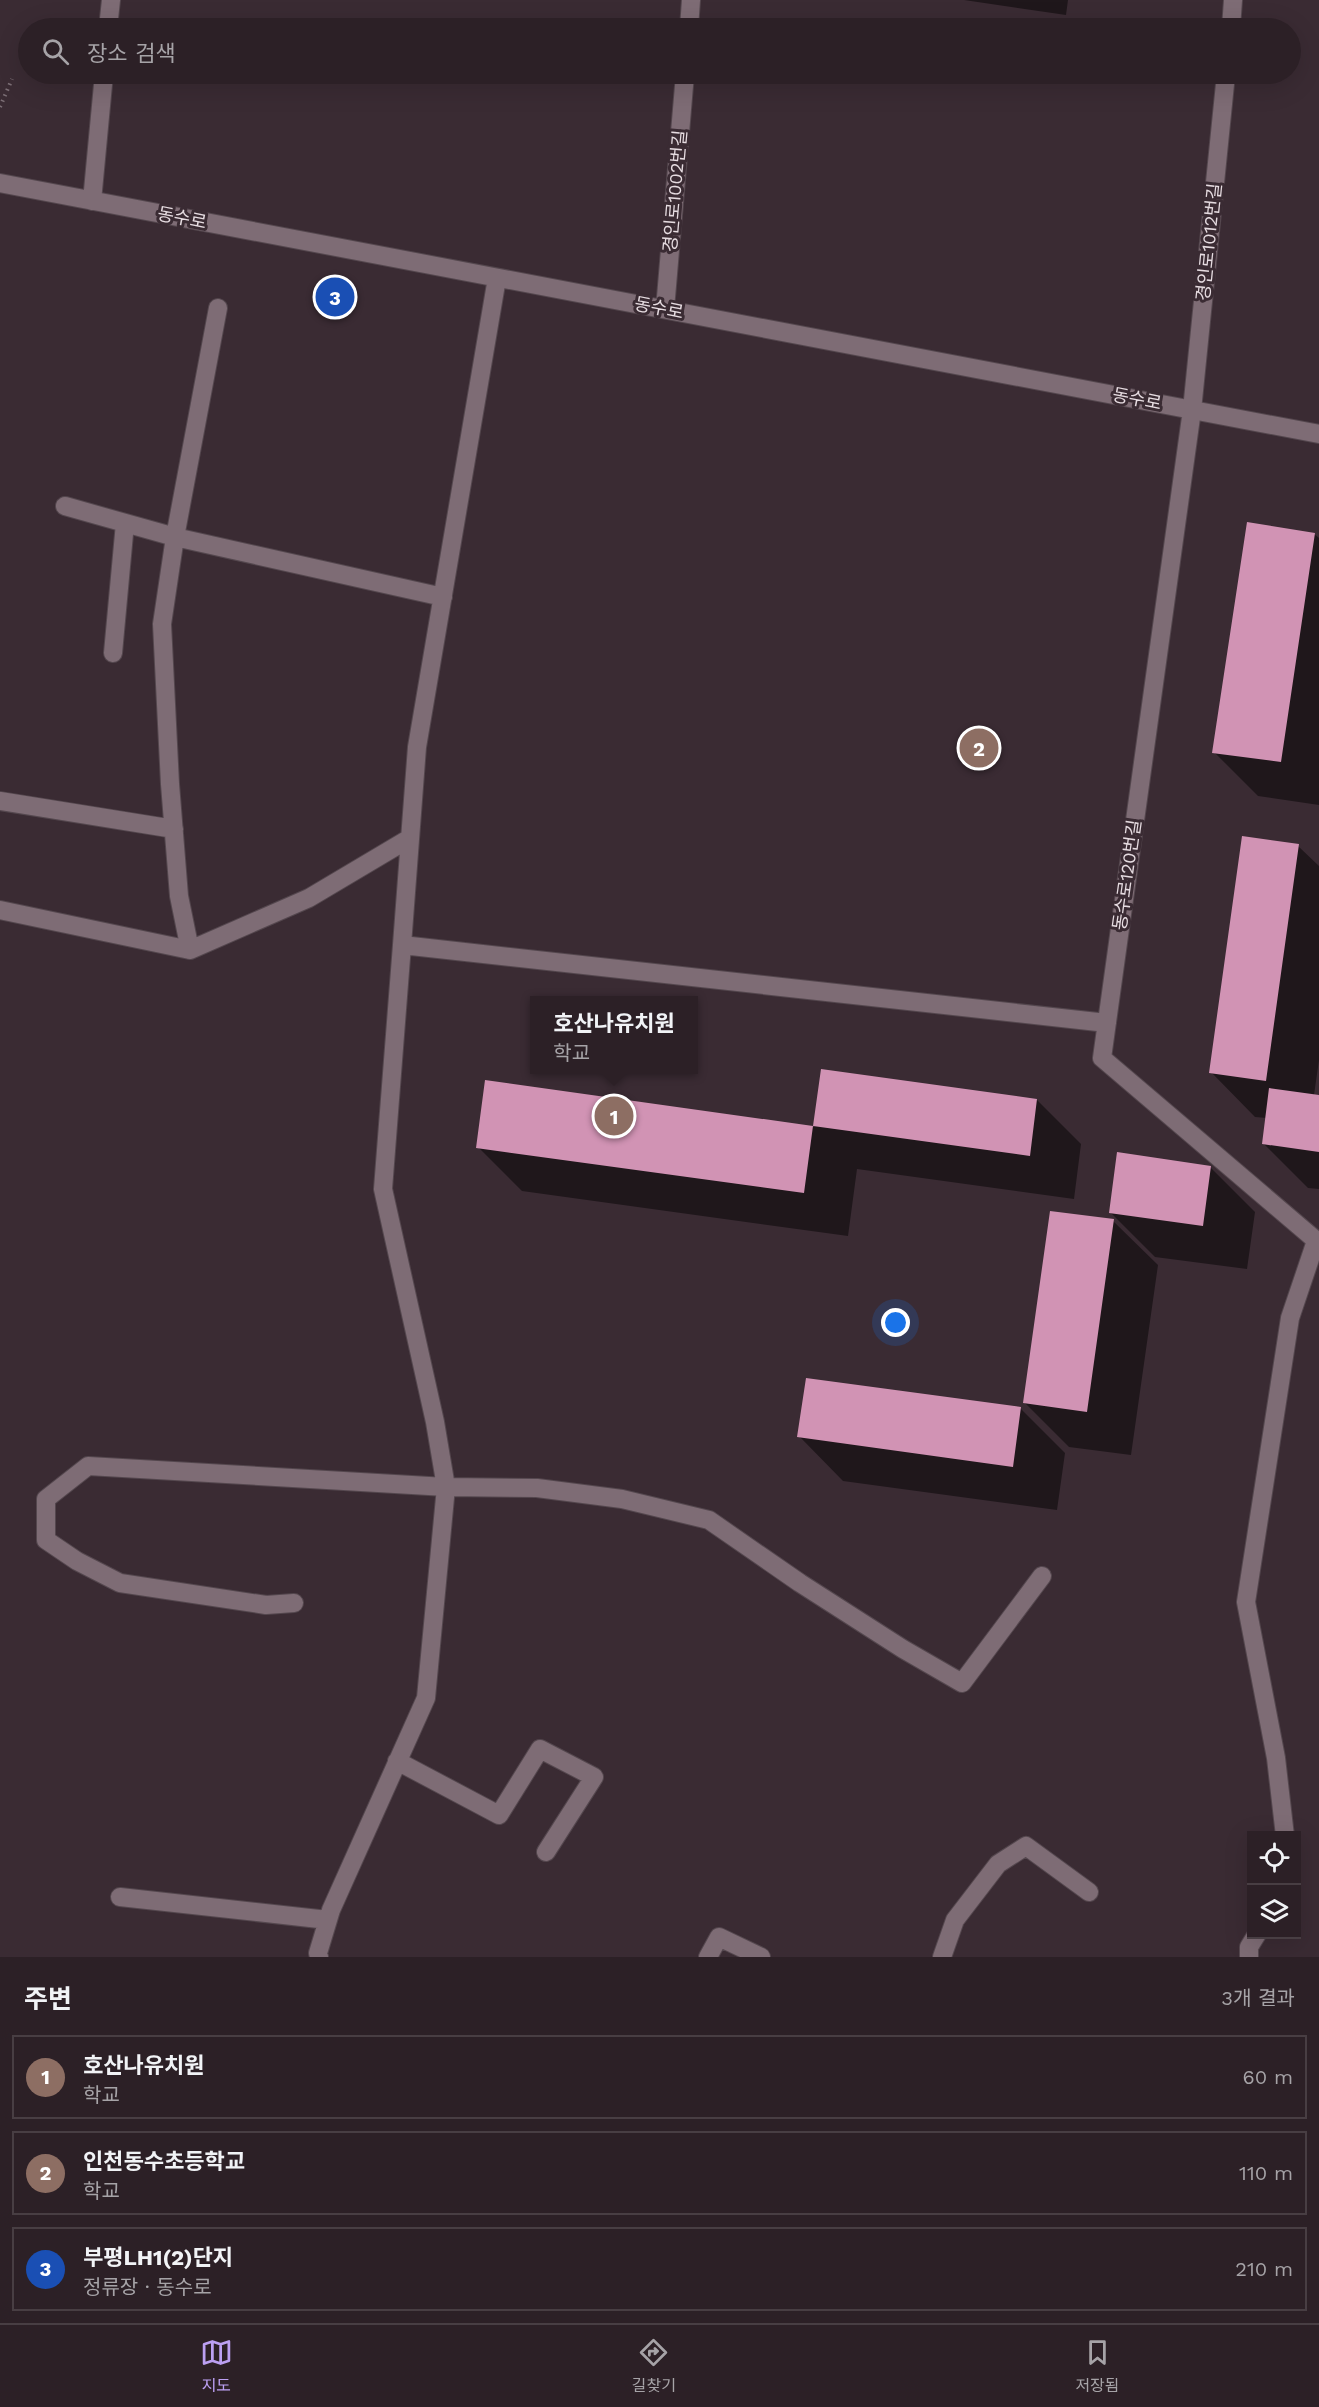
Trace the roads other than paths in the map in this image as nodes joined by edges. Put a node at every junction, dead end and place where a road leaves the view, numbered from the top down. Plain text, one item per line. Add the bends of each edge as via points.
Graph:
1 (111, 0) edge
2 (692, 0) edge
3 (1233, 0) edge
4 (109, 18) edge
5 (690, 18) edge
6 (1232, 18) edge
7 (103, 84) edge
8 (684, 84) edge
9 (1225, 84) edge
10 (0, 183) edge
11 (92, 201) junction
12 (497, 278) junction
13 (218, 308) dead end
14 (665, 309) junction
15 (1192, 410) junction
16 (1319, 434) edge
17 (65, 506) dead end
18 (125, 523) junction
19 (175, 537) junction
20 (443, 597) junction
21 (113, 653) dead end
22 (0, 801) edge
23 (174, 829) junction
24 (410, 838) junction
25 (0, 910) edge
26 (402, 945) junction
27 (190, 950) junction
28 (1107, 1023) junction
29 (1318, 1242) edge
30 (447, 1487) junction
31 (1042, 1576) dead end
32 (294, 1603) dead end
33 (397, 1761) junction
34 (1284, 1831) edge
35 (546, 1852) dead end
36 (1089, 1892) dead end
37 (120, 1897) dead end
38 (328, 1920) junction
39 (1254, 1939) edge
40 (319, 1957) edge
41 (708, 1957) edge
42 (761, 1957) edge
43 (942, 1957) edge
44 (1249, 1957) edge

1 - 4 street
2 - 5 street
3 - 6 street
7 - 11 street
8 - 14 street, 경인로1002번길
9 - 15 street, 경인로1012번길
10 - 11 street, 동수로
11 - 12 street, 동수로
12 - 14 street, 동수로
12 - 20 street
13 - 19 street
14 - 15 street, 동수로
15 - 16 street, 동수로
15 - 28 street, 동수로120번길
17 - 18 street
18 - 19 street
18 - 21 street
19 - 20 street
19 - 23 street via 162,624
20 - 24 street via 417,747
22 - 23 street
23 - 27 street
24 - 26 street
24 - 27 street via 309,898
25 - 27 street
26 - 28 street
26 - 30 street via 383,1189
28 - 29 street, 동수로120번길 via 1102,1058
29 - 34 street via 1290,1318 1245,1602 1276,1758
30 - 31 street via 537,1488 622,1499 709,1520 903,1649 962,1683
30 - 32 street via 88,1466 46,1499 46,1540 120,1583 266,1605
30 - 33 street via 426,1698
33 - 35 street via 499,1815 540,1749 594,1777
33 - 38 street
36 - 43 street via 1026,1846 999,1864 955,1920
37 - 38 street
38 - 40 street
39 - 44 street
41 - 42 street via 719,1937

